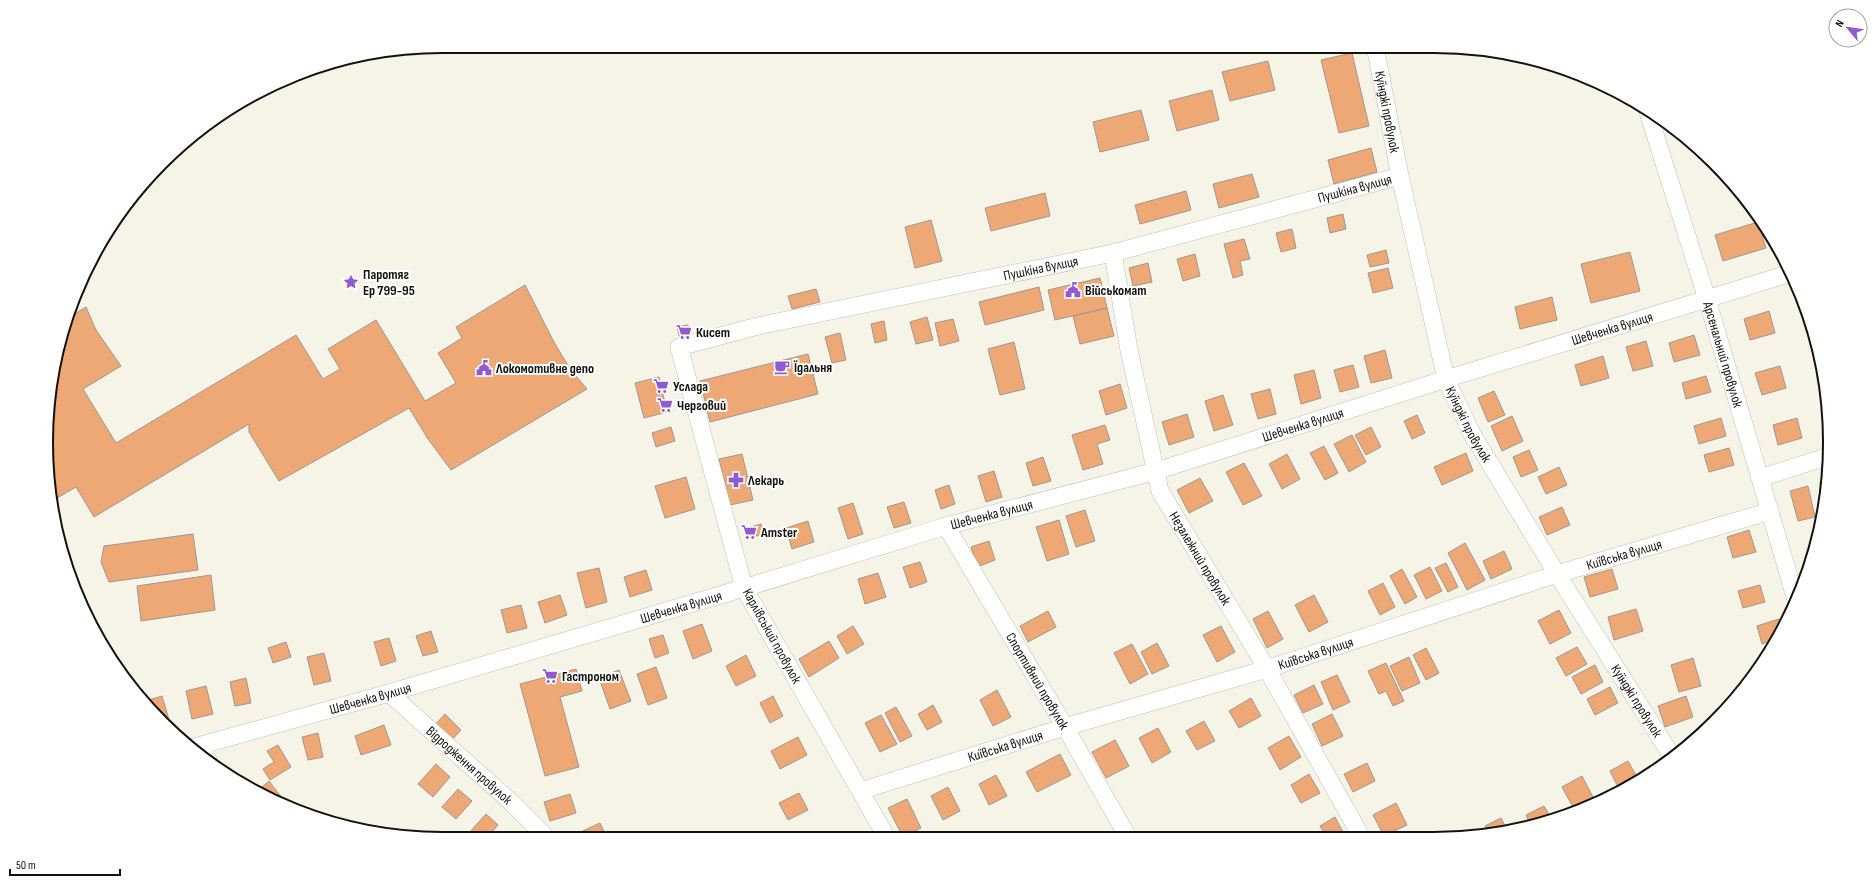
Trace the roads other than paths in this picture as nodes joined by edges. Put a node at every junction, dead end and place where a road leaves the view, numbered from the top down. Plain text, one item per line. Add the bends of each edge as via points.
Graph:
1 (1376, 53) edge
2 (1650, 119) edge
3 (1400, 176) junction
4 (1113, 253) junction
5 (1785, 275) edge
6 (1707, 299) junction
7 (679, 347) joint
8 (1446, 379) junction
9 (1822, 458) edge
10 (1156, 471) junction
11 (1760, 478) junction
12 (1770, 511) junction
13 (946, 526) junction
14 (1557, 574) junction
15 (744, 588) junction
16 (1793, 591) edge
17 (1267, 669) junction
18 (389, 693) junction
19 (1066, 727) junction
20 (198, 746) edge
21 (1670, 753) edge
22 (860, 791) junction
23 (541, 832) edge
24 (884, 832) edge
25 (1125, 832) edge
26 (1359, 832) edge

1 - 3 street, Куїнджі провулок
2 - 6 street, Арсенальний провулок
3 - 4 street, Пушкіна вулиця
3 - 8 street, Куїнджі провулок
4 - 7 street, Пушкіна вулиця via 758,326
4 - 10 street, Незалежний провулок via 1129,350
5 - 6 street, Шевченка вулиця
6 - 8 street, Шевченка вулиця
6 - 11 street, Арсенальний провулок
7 - 15 street, Карлівський провулок
8 - 10 street, Шевченка вулиця
8 - 14 street, Куїнджі провулок via 1472,434
9 - 11 street
10 - 13 street, Шевченка вулиця
10 - 17 street, Незалежний провулок via 1160,491
11 - 12 street, Арсенальний провулок
12 - 14 street, Київська вулиця
12 - 16 street, Арсенальний провулок
13 - 15 street, Шевченка вулиця
13 - 19 street, Спортивний провулок
14 - 17 street, Київська вулиця
14 - 21 street, Куїнджі провулок
15 - 18 street, Шевченка вулиця
15 - 22 street, Карлівський провулок
17 - 19 street, Київська вулиця
17 - 26 street, Незалежний провулок
18 - 20 street, Шевченка вулиця
18 - 23 street, Відродження провулок
19 - 22 street, Київська вулиця
19 - 25 street, Спортивний провулок
22 - 24 street, Карлівський провулок

